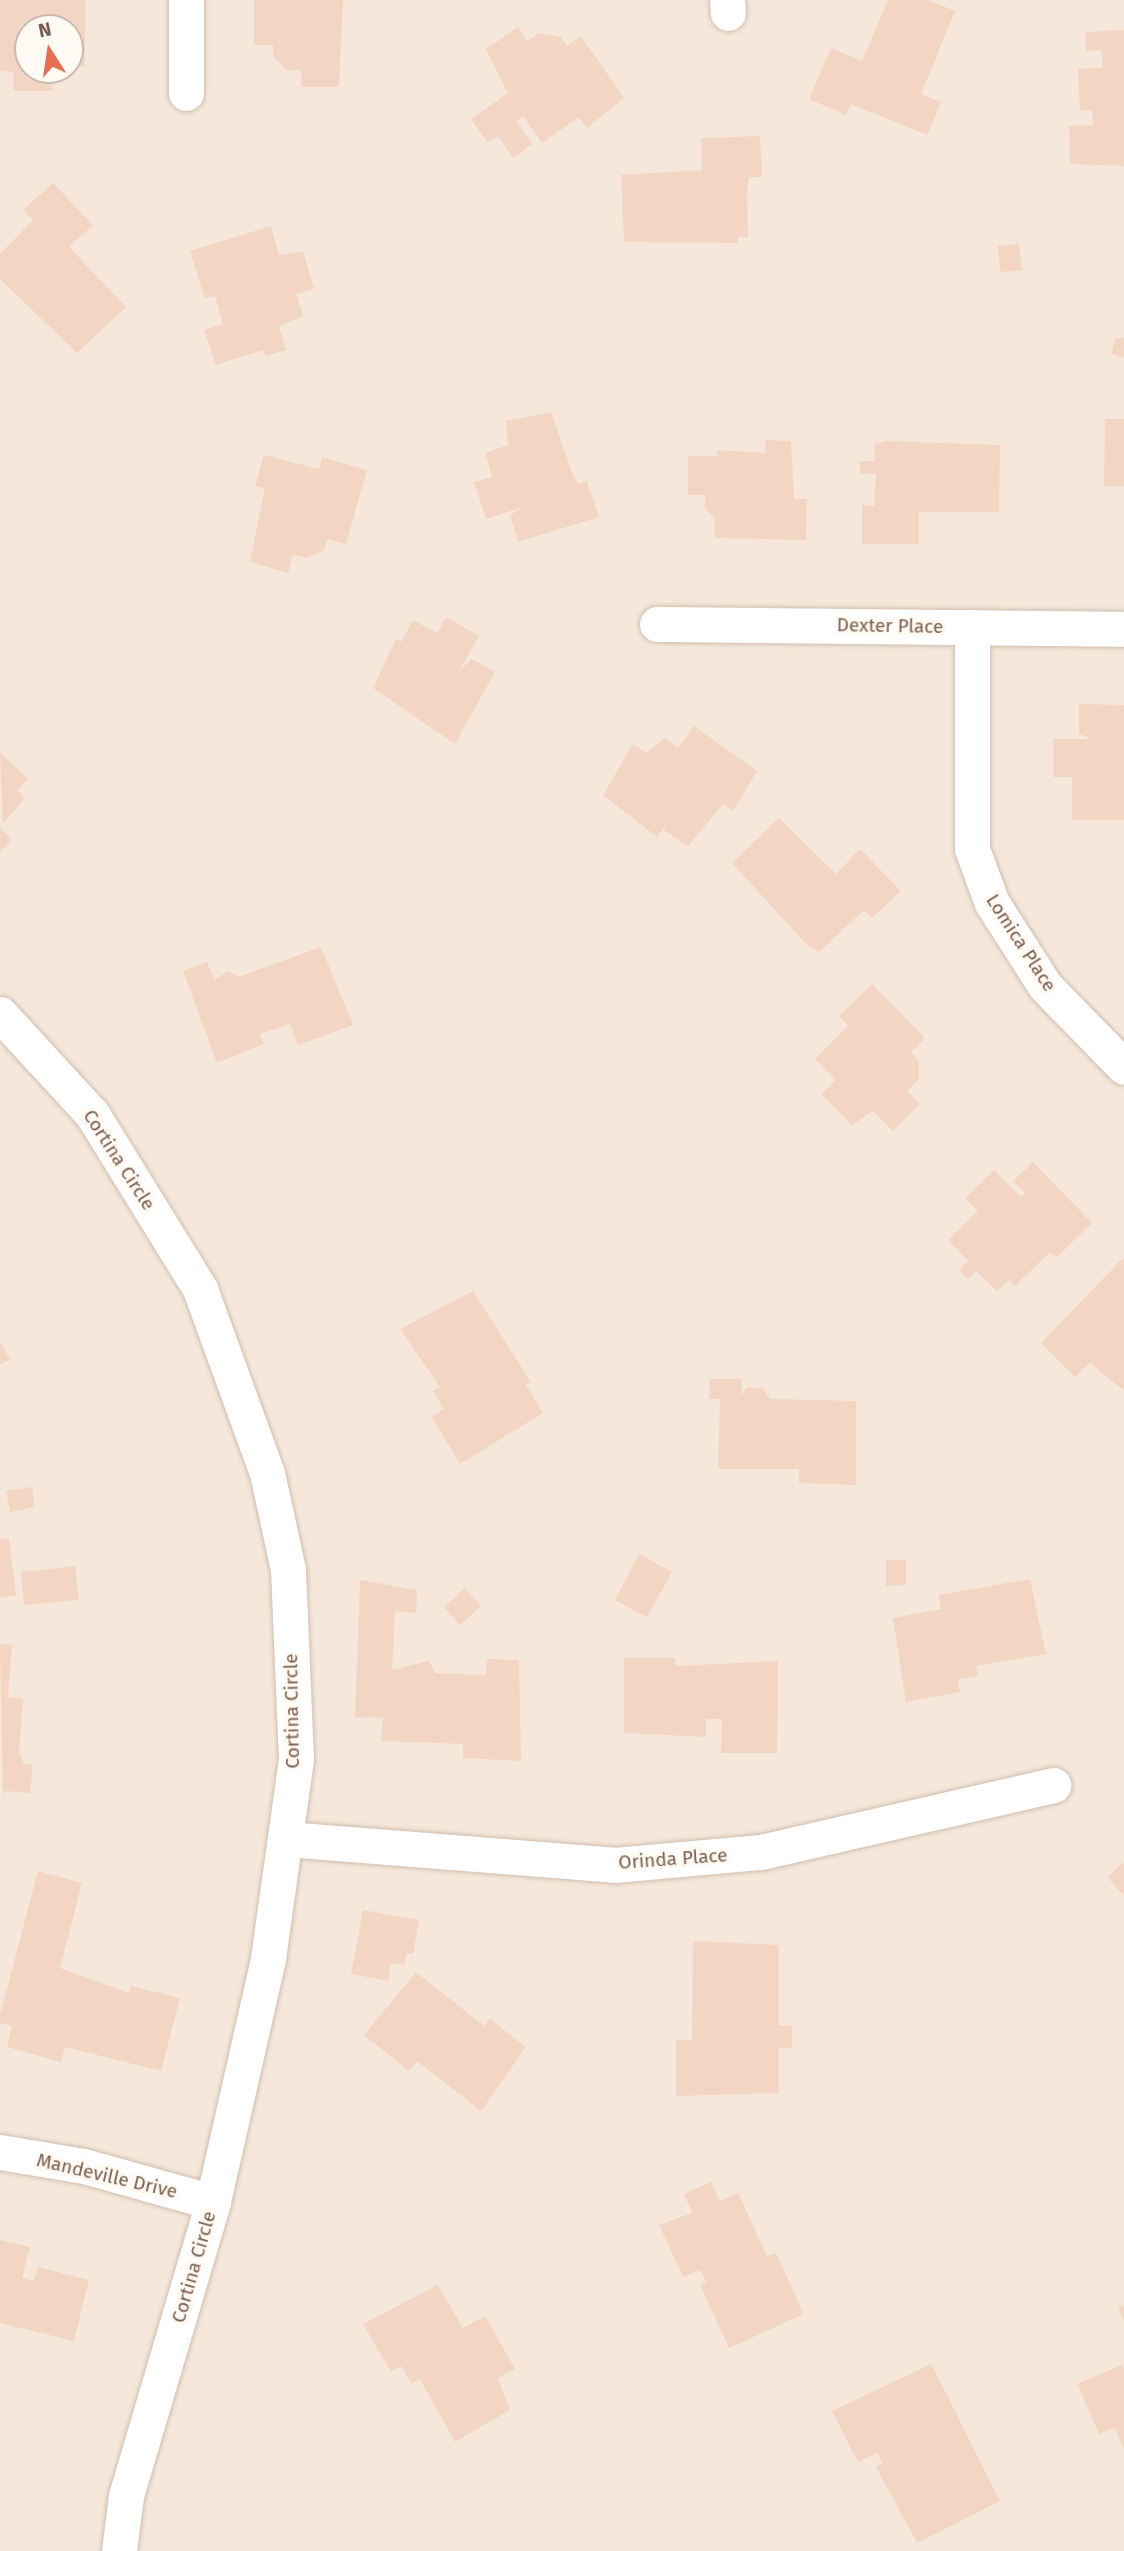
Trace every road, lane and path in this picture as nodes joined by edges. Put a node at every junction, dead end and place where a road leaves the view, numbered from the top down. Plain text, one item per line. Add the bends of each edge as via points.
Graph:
1 (186, 0) edge
2 (186, 93) dead end
3 (657, 624) dead end
4 (972, 627) junction
5 (1124, 629) edge
6 (0, 1014) edge
7 (1124, 1067) edge
8 (1053, 1785) dead end
9 (285, 1839) junction
10 (0, 2152) edge
11 (213, 2202) junction
12 (119, 2551) edge

1 - 2 street
3 - 4 street, Dexter Place
4 - 5 street, Dexter Place
4 - 7 street, Lomica Place via 972,849 992,904 1045,986
6 - 9 street, Cortina Circle via 92,1114 200,1289 267,1473 288,1583 296,1759
8 - 9 street, Orinda Place via 761,1852 614,1864
9 - 11 street, Cortina Circle via 268,1959
10 - 11 street, Mandeville Drive via 84,2166
11 - 12 street, Cortina Circle via 126,2496

